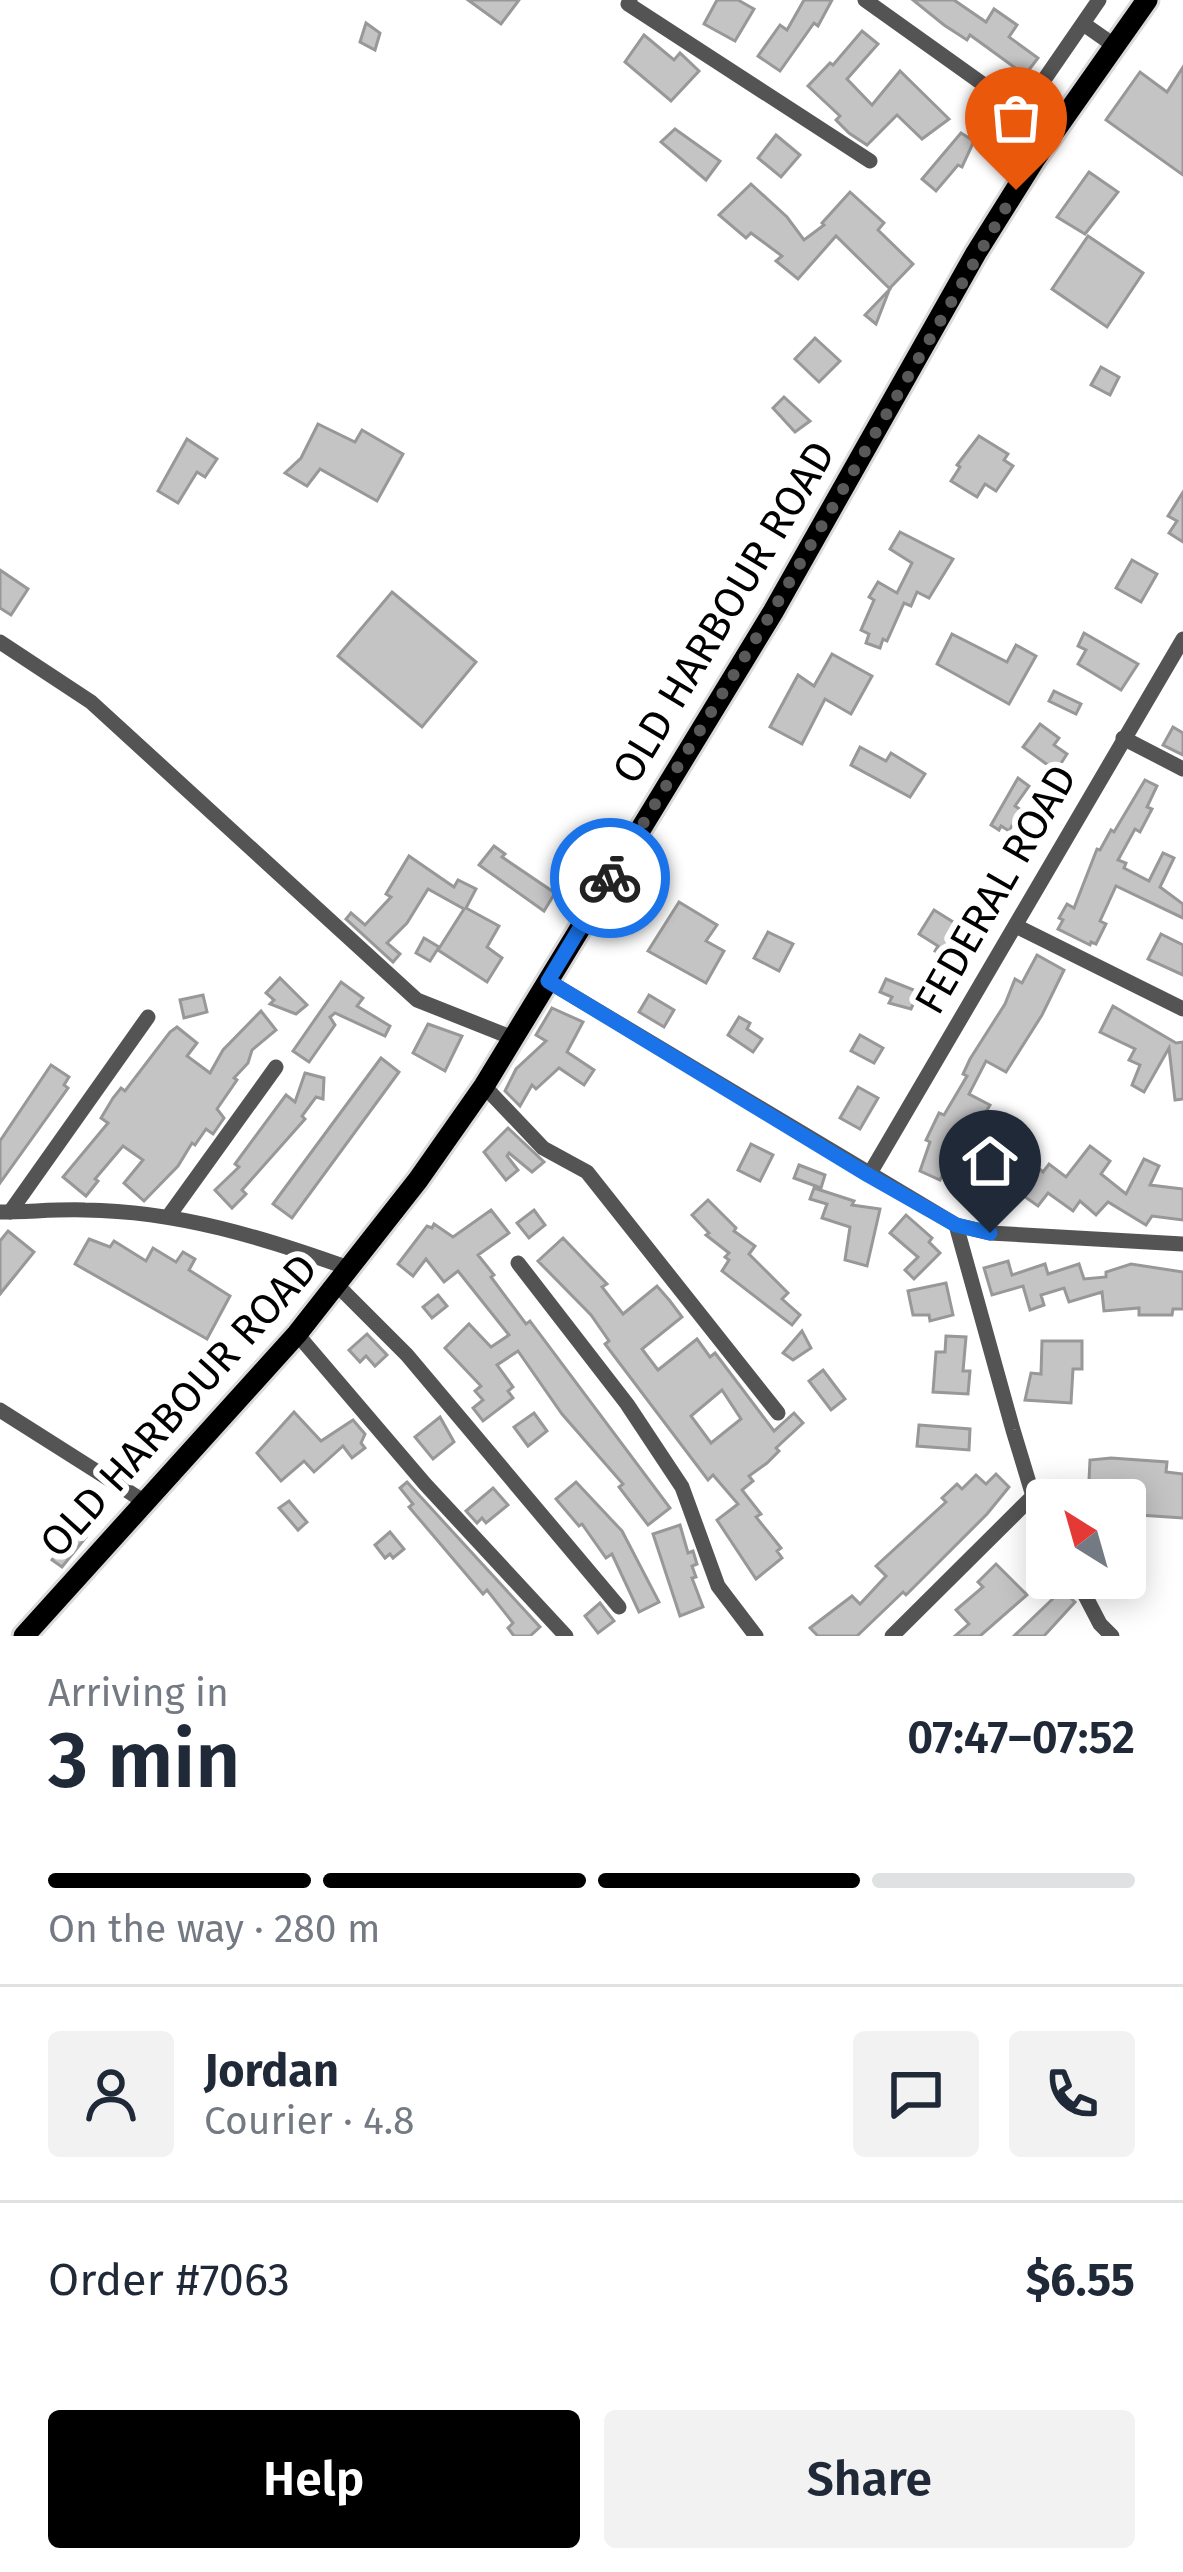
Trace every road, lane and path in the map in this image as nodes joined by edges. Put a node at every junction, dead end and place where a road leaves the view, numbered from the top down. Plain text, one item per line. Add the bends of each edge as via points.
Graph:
1 (630, 0) edge
2 (865, 0) edge
3 (1099, 0) edge
4 (1148, 0) edge
5 (1084, 26) junction
6 (1115, 46) junction
7 (870, 161) dead end
8 (1183, 639) edge
9 (0, 642) edge
10 (1124, 738) junction
11 (1183, 769) edge
12 (1016, 926) junction
13 (548, 981) junction
14 (1183, 1009) edge
15 (148, 1016) dead end
16 (513, 1038) junction
17 (276, 1067) dead end
18 (484, 1086) junction
19 (868, 1175) junction
20 (5, 1212) edge
21 (168, 1216) junction
22 (956, 1225) junction
23 (1183, 1244) edge
24 (518, 1263) dead end
25 (344, 1276) junction
26 (297, 1334) junction
27 (0, 1410) edge
28 (778, 1412) dead end
29 (1029, 1479) edge
30 (146, 1502) junction
31 (1026, 1504) edge
32 (1085, 1599) edge
33 (619, 1607) dead end
34 (1100, 1632) edge
35 (24, 1636) edge
36 (566, 1636) edge
37 (756, 1636) edge
38 (892, 1636) edge

1 - 7 street
2 - 5 street via 1019,103
3 - 5 street
4 - 6 main road, OLD HARBOUR ROAD
5 - 6 street
6 - 13 main road, OLD HARBOUR ROAD via 976,253 772,612
8 - 10 street, FEDERAL ROAD
9 - 16 street via 91,702 417,1000
10 - 11 street
10 - 12 street, FEDERAL ROAD
12 - 14 street
12 - 19 street, FEDERAL ROAD
13 - 16 main road, OLD HARBOUR ROAD
13 - 19 street
15 - 20 street
16 - 18 main road, OLD HARBOUR ROAD
17 - 21 street
18 - 25 main road, OLD HARBOUR ROAD
18 - 28 street via 543,1148 587,1172
19 - 22 street
20 - 21 street
21 - 25 street via 258,1235
22 - 23 street
22 - 29 street
24 - 37 street via 682,1487 718,1586
25 - 26 main road, OLD HARBOUR ROAD
25 - 33 street
26 - 30 main road, OLD HARBOUR ROAD
26 - 36 street
27 - 30 street
30 - 35 main road, OLD HARBOUR ROAD
31 - 38 street
32 - 34 street

